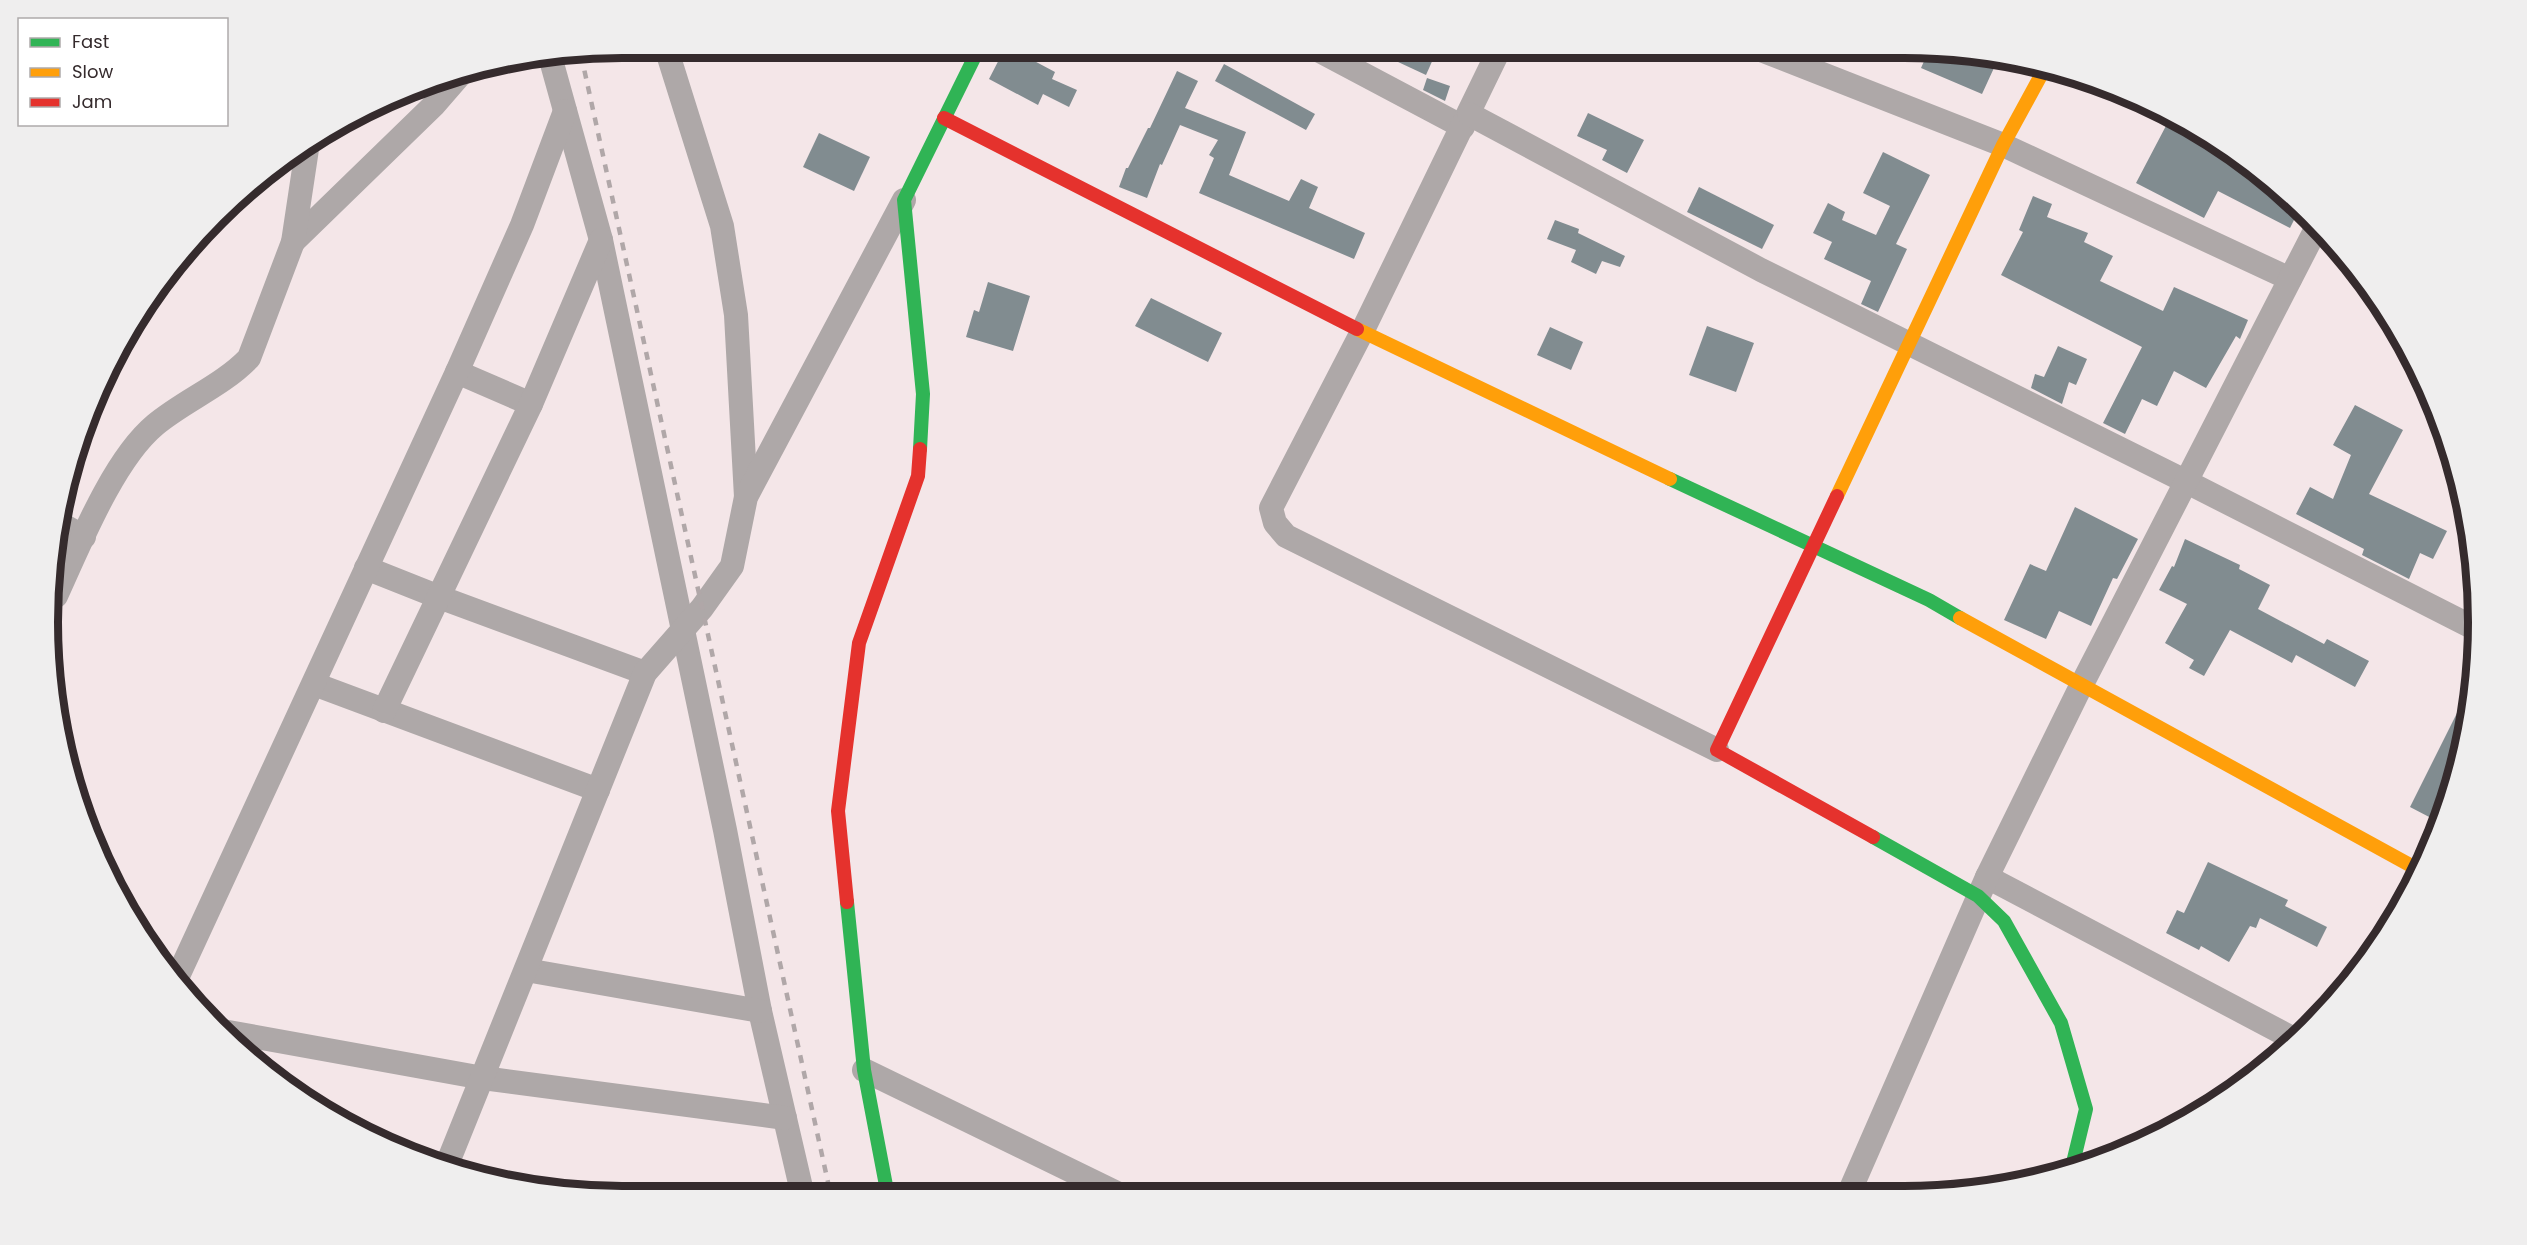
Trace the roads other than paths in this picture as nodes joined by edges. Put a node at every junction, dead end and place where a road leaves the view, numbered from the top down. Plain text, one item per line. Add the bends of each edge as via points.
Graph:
1 (669, 58) edge
2 (974, 58) edge
3 (1335, 58) edge
4 (1495, 58) edge
5 (1781, 58) edge
6 (552, 63) edge
7 (2041, 76) edge
8 (451, 85) edge
9 (565, 111) junction
10 (944, 118) junction
11 (1466, 121) junction
12 (2003, 145) junction
13 (306, 156) edge
14 (904, 200) junction
15 (2313, 234) edge
16 (601, 240) junction
17 (293, 242) junction
18 (2290, 279) junction
19 (1362, 332) junction
20 (1910, 344) junction
21 (457, 372) junction
22 (531, 404) junction
23 (2187, 482) junction
24 (746, 497) junction
25 (67, 527) edge
26 (84, 537) junction
27 (1812, 547) junction
28 (366, 568) junction
29 (60, 588) edge
30 (439, 597) junction
31 (2468, 625) edge
32 (682, 631) junction
33 (645, 673) junction
34 (314, 684) junction
35 (2082, 686) junction
36 (384, 711) junction
37 (1717, 750) junction
38 (598, 790) junction
39 (2413, 866) edge
40 (1982, 887) junction
41 (526, 970) junction
42 (180, 972) edge
43 (760, 1011) junction
44 (237, 1034) edge
45 (2288, 1036) edge
46 (864, 1070) junction
47 (483, 1078) junction
48 (785, 1118) junction
49 (449, 1159) edge
50 (2074, 1160) edge
51 (801, 1186) edge
52 (886, 1186) edge
53 (1102, 1186) edge
54 (1852, 1186) edge

1 - 24 street via 722,226 736,315
2 - 10 street
3 - 11 street
4 - 11 street
5 - 12 street
6 - 9 street
7 - 12 street
8 - 17 street
9 - 16 street
9 - 21 street via 522,225
10 - 14 street
10 - 19 street
11 - 19 street
11 - 20 street
12 - 18 street
12 - 20 street
13 - 17 street
14 - 24 street
14 - 46 street via 923,394 918,476 859,643 838,811
15 - 18 street
16 - 22 street
16 - 32 street
17 - 26 street via 249,358 235,373 155,425 127,454
18 - 23 street
19 - 27 street
19 - 37 street via 1271,508 1275,523 1286,536
20 - 23 street
20 - 27 street
21 - 22 street
21 - 28 street
22 - 30 street
23 - 31 street
23 - 35 street
24 - 32 street via 732,566
25 - 26 street
26 - 29 street
27 - 35 street via 1929,600
27 - 37 street
28 - 30 street
28 - 34 street
30 - 33 street
30 - 36 street
32 - 33 street
32 - 43 street
33 - 38 street
34 - 36 street
34 - 42 street
35 - 39 street
35 - 40 street
36 - 38 street
37 - 40 street
38 - 41 street
40 - 45 street
40 - 50 street via 2061,1023 2086,1109
40 - 54 street
41 - 43 street
41 - 47 street
43 - 48 street
44 - 47 street
46 - 52 street
46 - 53 street
47 - 48 street
47 - 49 street
48 - 51 street

